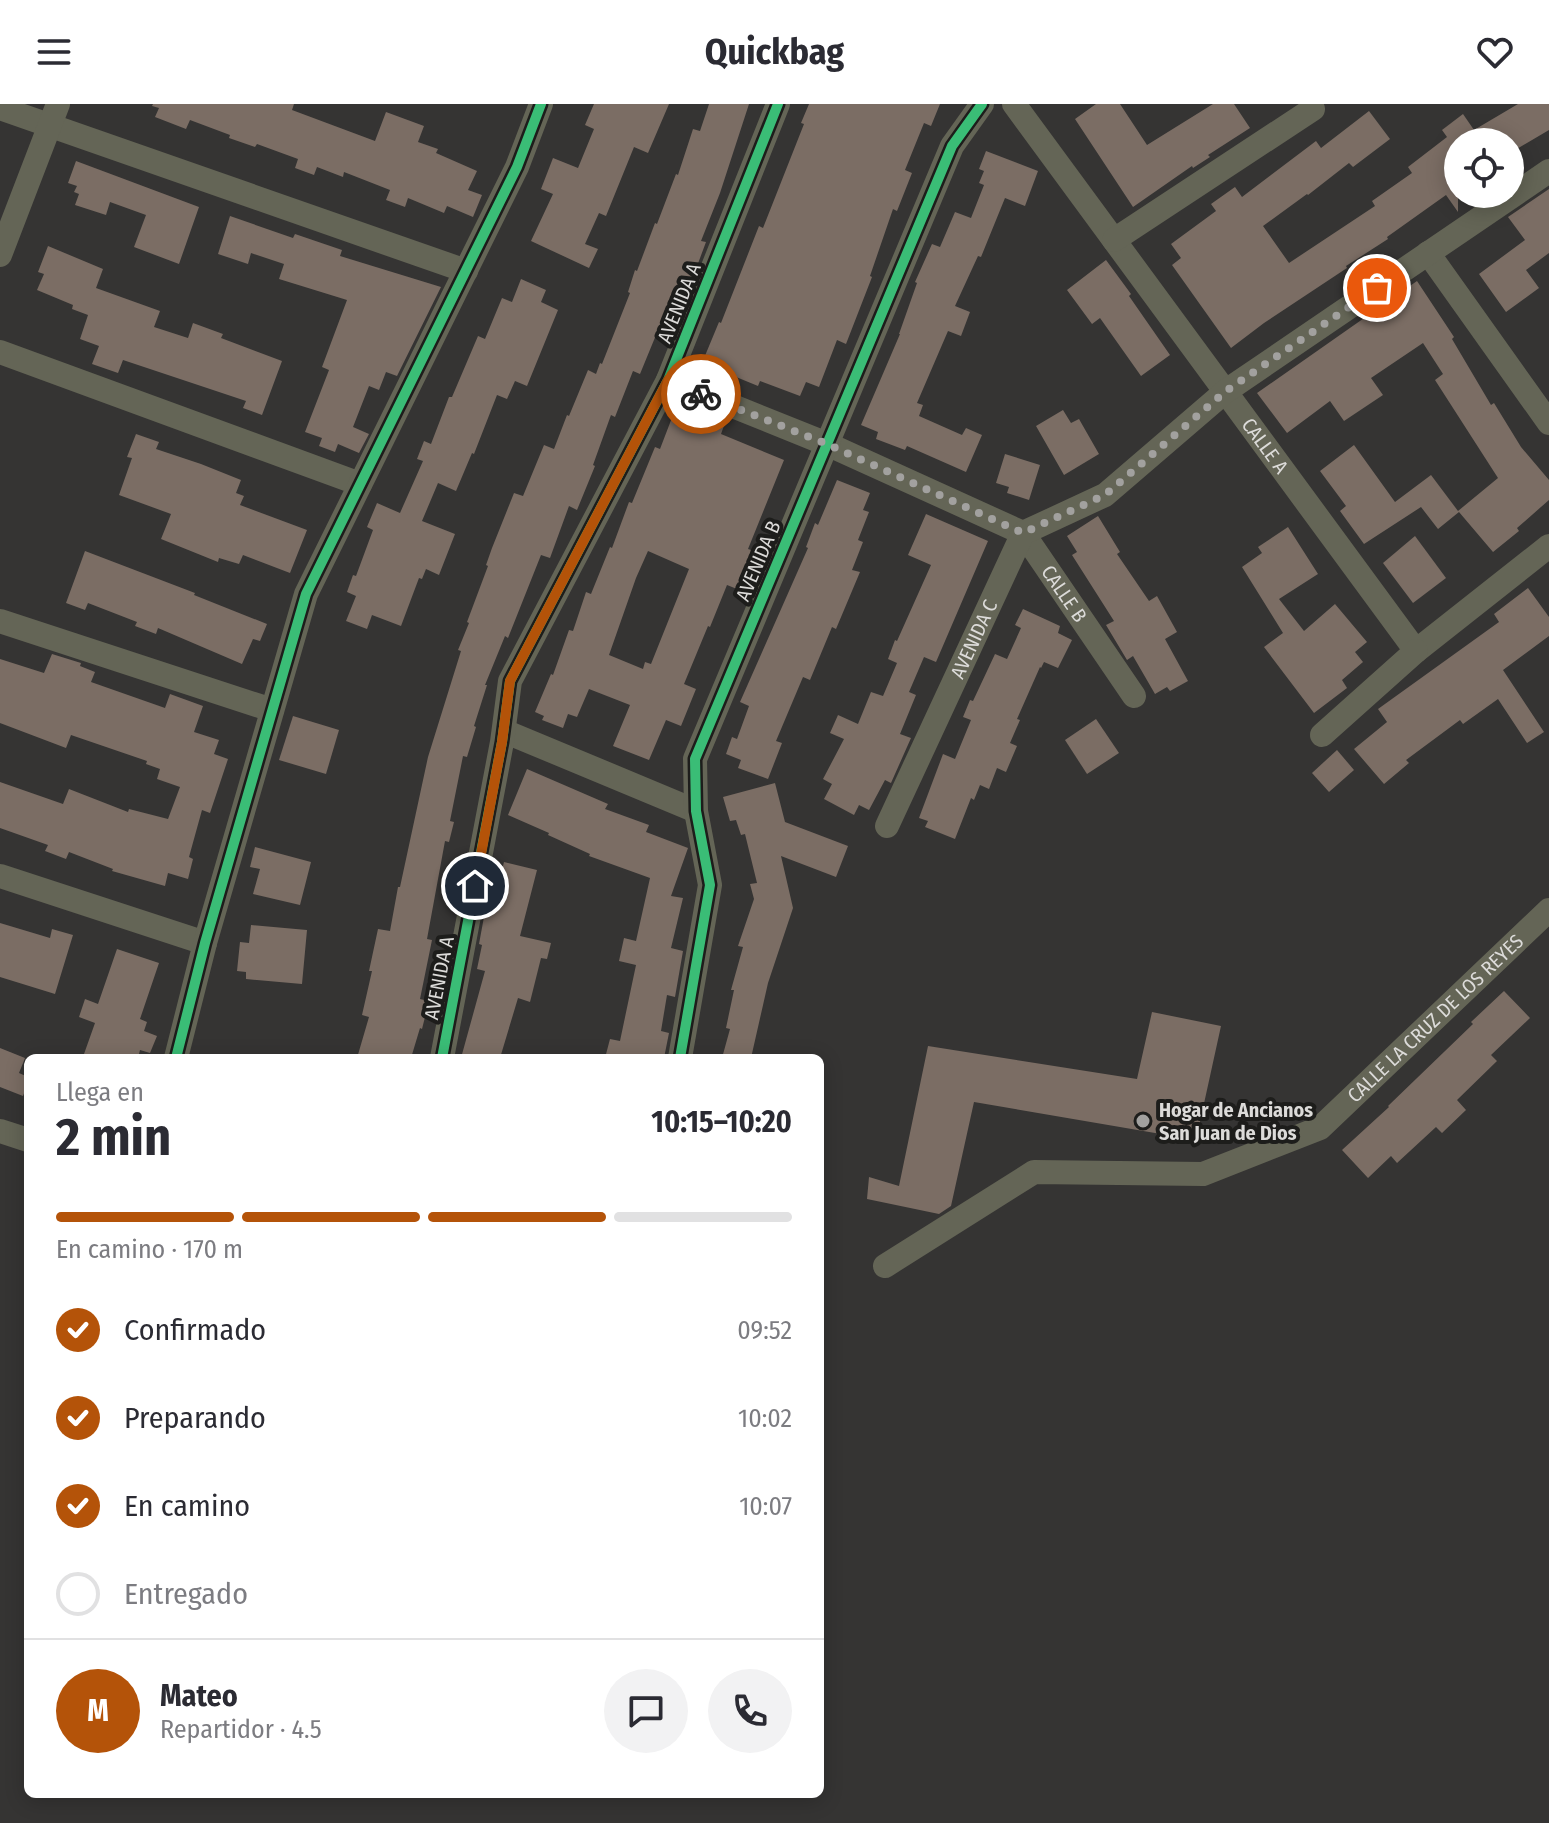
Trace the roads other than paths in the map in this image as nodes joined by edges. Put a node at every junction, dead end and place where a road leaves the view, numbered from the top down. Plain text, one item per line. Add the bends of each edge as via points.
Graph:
1 (541, 104) edge
2 (778, 104) edge
3 (982, 104) edge
4 (1014, 104) edge
5 (0, 108) edge
6 (1313, 109) dead end
7 (54, 114) edge
8 (1549, 171) edge
9 (1114, 240) junction
10 (1428, 253) junction
11 (0, 255) edge
12 (466, 271) junction
13 (0, 352) edge
14 (668, 380) junction
15 (1226, 391) junction
16 (1549, 423) edge
17 (827, 444) junction
18 (360, 484) junction
19 (1023, 533) junction
20 (1549, 546) edge
21 (0, 621) edge
22 (1416, 651) junction
23 (1134, 696) dead end
24 (272, 710) junction
25 (504, 731) junction
26 (1322, 735) dead end
27 (696, 811) junction
28 (887, 826) dead end
29 (0, 876) edge
30 (1549, 910) edge
31 (205, 943) junction
32 (177, 1054) edge
33 (443, 1054) edge
34 (681, 1054) edge
35 (0, 1131) edge
36 (24, 1139) edge
37 (885, 1266) dead end

1 - 12 street
2 - 14 street, AVENIDA A
3 - 17 street, AVENIDA B via 952,146
4 - 9 street, CALLE A
5 - 7 street
6 - 9 street
7 - 11 street
7 - 12 street
8 - 10 street
9 - 15 street, CALLE A
10 - 15 street
10 - 16 street
12 - 18 street
13 - 18 street
14 - 17 street
14 - 25 street, AVENIDA A via 510,681
15 - 19 street via 1105,495
15 - 22 street, CALLE A
17 - 19 street
17 - 27 street, AVENIDA B via 695,759
18 - 24 street via 306,594
19 - 23 street, CALLE B
19 - 28 street, AVENIDA C
20 - 22 street
21 - 24 street
22 - 26 street
24 - 31 street
25 - 27 street
25 - 33 street, AVENIDA A
27 - 34 street, AVENIDA B via 710,885
29 - 31 street
30 - 37 street, CALLE LA CRUZ DE LOS REYES via 1320,1128 1203,1174 1034,1172
31 - 32 street
35 - 36 street

